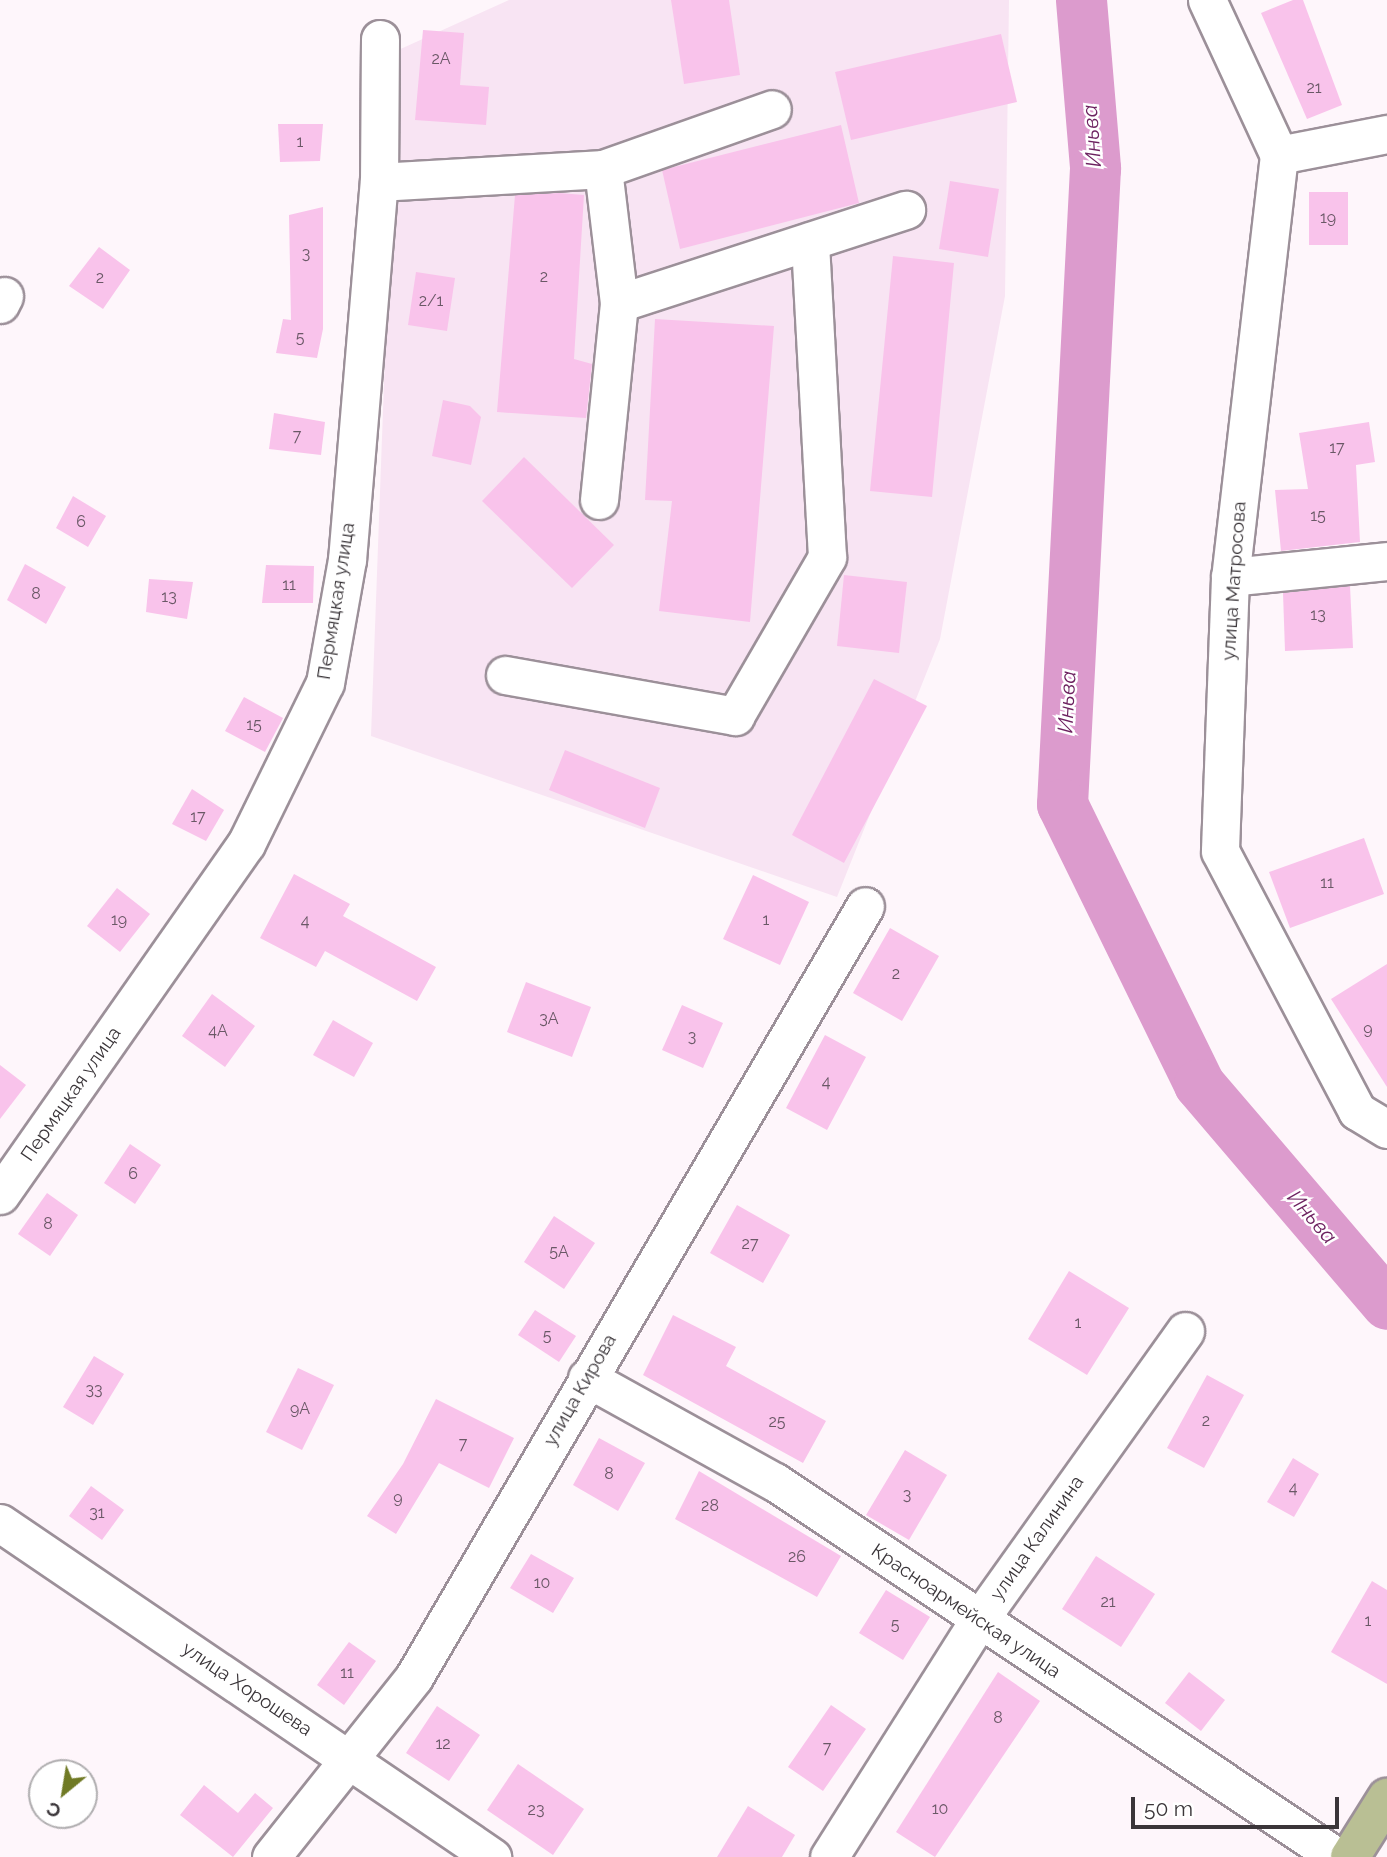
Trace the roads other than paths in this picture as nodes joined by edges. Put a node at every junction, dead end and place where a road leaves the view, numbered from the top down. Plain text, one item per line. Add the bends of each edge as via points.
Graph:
1 (1207, 0) edge
2 (380, 39) dead end
3 (772, 109) dead end
4 (1387, 134) edge
5 (1279, 155) junction
6 (603, 169) junction
7 (379, 182) junction
8 (906, 210) dead end
9 (810, 241) junction
10 (619, 303) junction
11 (598, 500) dead end
12 (1387, 561) edge
13 (1230, 577) junction
14 (505, 676) dead end
15 (865, 906) dead end
16 (1387, 1129) edge
17 (0, 1195) edge
18 (1185, 1331) dead end
19 (587, 1378) junction
20 (0, 1523) edge
21 (979, 1620) junction
22 (347, 1757) junction
23 (1387, 1798) edge
24 (271, 1857) edge
25 (492, 1857) edge
26 (829, 1857) edge
27 (1337, 1857) edge
28 (1350, 1857) edge

1 - 5 street
2 - 7 street, Пермяцкая улица
3 - 6 street
4 - 5 street
5 - 13 street, улица Матросова
6 - 7 street
6 - 10 street
7 - 17 street, Пермяцкая улица via 347,559 325,682 246,844
8 - 9 street
9 - 10 street
9 - 14 street via 827,557 735,716
10 - 11 street
12 - 13 street
13 - 16 street, улица Матросова via 1220,851 1357,1111
15 - 19 street, улица Кирова
18 - 21 street, улица Калинина
19 - 21 street, Красноармейская улица via 775,1482
19 - 22 street, улица Кирова via 414,1676
20 - 22 street, улица Хорошева
21 - 26 street, улица Калинина
21 - 27 street, Красноармейская улица
22 - 24 street, улица Кирова
22 - 25 street, улица Хорошева
23 - 28 main road

